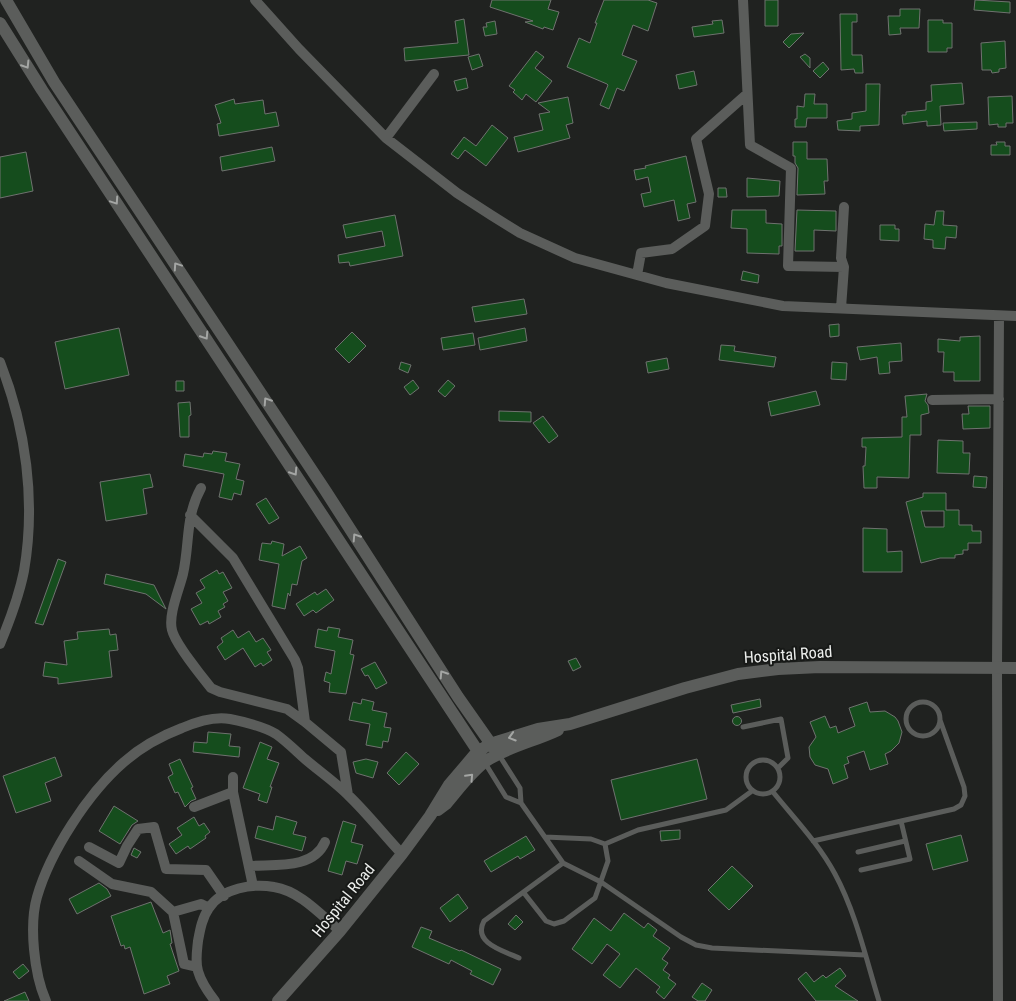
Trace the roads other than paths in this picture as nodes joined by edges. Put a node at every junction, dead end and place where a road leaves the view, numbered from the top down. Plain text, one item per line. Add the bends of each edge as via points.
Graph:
1 (6, 0) edge
2 (255, 0) edge
3 (743, 0) edge
4 (0, 24) edge
5 (434, 74) dead end
6 (54, 82) junction
7 (42, 90) junction
8 (747, 94) junction
9 (386, 138) junction
10 (844, 207) dead end
11 (844, 268) junction
12 (637, 275) junction
13 (190, 285) junction
14 (177, 294) junction
15 (841, 308) junction
16 (999, 316) junction
17 (1016, 316) edge
18 (0, 362) edge
19 (932, 400) dead end
20 (999, 400) junction
21 (201, 488) dead end
22 (325, 490) junction
23 (312, 498) junction
24 (190, 515) junction
25 (0, 644) edge
26 (997, 668) junction
27 (1016, 668) edge
28 (458, 697) junction
29 (446, 706) junction
30 (940, 720) junction
31 (306, 722) junction
32 (570, 724) junction
33 (743, 727) dead end
34 (490, 744) junction
35 (477, 752) junction
36 (498, 754) junction
37 (485, 762) junction
38 (778, 768) junction
39 (233, 777) dead end
40 (752, 791) junction
41 (233, 792) junction
42 (772, 792) junction
43 (348, 795) junction
44 (521, 804) junction
45 (194, 807) dead end
46 (430, 816) junction
47 (901, 821) junction
48 (544, 837) junction
49 (905, 841) junction
50 (325, 842) dead end
51 (813, 842) junction
52 (605, 844) junction
53 (89, 847) dead end
54 (858, 852) dead end
55 (402, 854) junction
56 (79, 861) dead end
57 (563, 863) junction
58 (249, 866) junction
59 (861, 870) dead end
60 (601, 882) junction
61 (253, 886) junction
62 (524, 893) junction
63 (224, 896) junction
64 (209, 908) junction
65 (173, 912) junction
66 (340, 931) junction
67 (865, 955) junction
68 (519, 958) dead end
69 (197, 967) junction
70 (46, 1001) edge
71 (215, 1001) edge
72 (278, 1001) edge
73 (879, 1001) edge
74 (998, 1001) edge

1 - 6 street
2 - 9 street
3 - 8 street
4 -> 7 street
5 - 9 street
6 - 7 street
13 -> 6 street
7 -> 14 street
8 - 11 street via 750,145 790,168 788,266
8 - 12 street via 696,140 709,194 705,226 672,249 641,253
9 - 12 street via 457,193 520,233 575,258
10 - 11 street via 841,258
11 - 15 street
12 - 15 street via 783,306
13 - 14 street
22 -> 13 street
14 -> 23 street
15 - 16 street
16 - 17 street
16 - 20 street
18 - 25 street via 22,434 29,523 22,580
19 - 20 street
20 - 26 street
21 - 24 street
22 - 23 street
28 -> 22 street
23 - 29 street
24 - 31 street via 233,558 295,660
24 - 31 street via 183,572 171,624 174,637 211,688 287,709
26 - 27 street, Hospital Road
26 - 32 street, Hospital Road via 820,667 738,674
26 - 74 street
28 - 29 street
28 - 34 street
29 - 35 street
30 - 30 lane via 936,709 926,703 915,704 906,718 909,730 919,736 935,731
30 - 47 lane via 964,787 963,802 958,808
31 - 43 street via 341,752
32 -> 34 street via 538,729
32 - 36 street
33 - 38 lane via 781,719 788,758
34 - 35 street
34 - 36 street
35 - 37 street
35 - 46 street via 449,785
36 - 37 street
36 - 44 lane via 520,788
37 - 44 lane via 506,796
46 -> 37 street via 446,804
38 - 40 lane via 764,760 750,766 746,782
38 - 42 lane via 780,784
39 - 41 street
40 - 42 lane via 762,795
40 - 52 lane via 726,810 638,830
41 - 45 street
41 - 58 street
42 - 51 lane
43 - 55 street
43 - 70 street via 276,734 228,718 207,719 186,726 158,738 124,761 100,787 57,848 36,899 34,944
44 - 48 lane
46 - 55 street, Hospital Road
47 - 49 lane
47 - 51 lane
48 - 52 lane via 591,839
48 - 57 lane
49 - 54 lane
49 - 59 lane via 910,859
50 - 58 street via 316,856 306,861
51 - 67 lane via 840,884
52 - 60 lane via 608,861
53 - 63 street via 118,863 138,829 154,827 166,869 206,870
55 - 66 street, Hospital Road
56 - 65 street via 112,884 152,892
57 - 60 lane
57 - 62 lane
58 - 61 street
60 - 62 lane via 595,898 558,923 546,921
60 - 67 lane via 696,945
61 - 63 street
61 - 66 street via 276,887 295,894
62 - 68 lane via 484,921 481,928 486,942
63 - 64 street
64 - 65 street via 201,904
64 - 69 street via 200,928
65 - 69 street via 184,964
66 - 72 street, Hospital Road
67 - 73 lane
69 - 71 street

